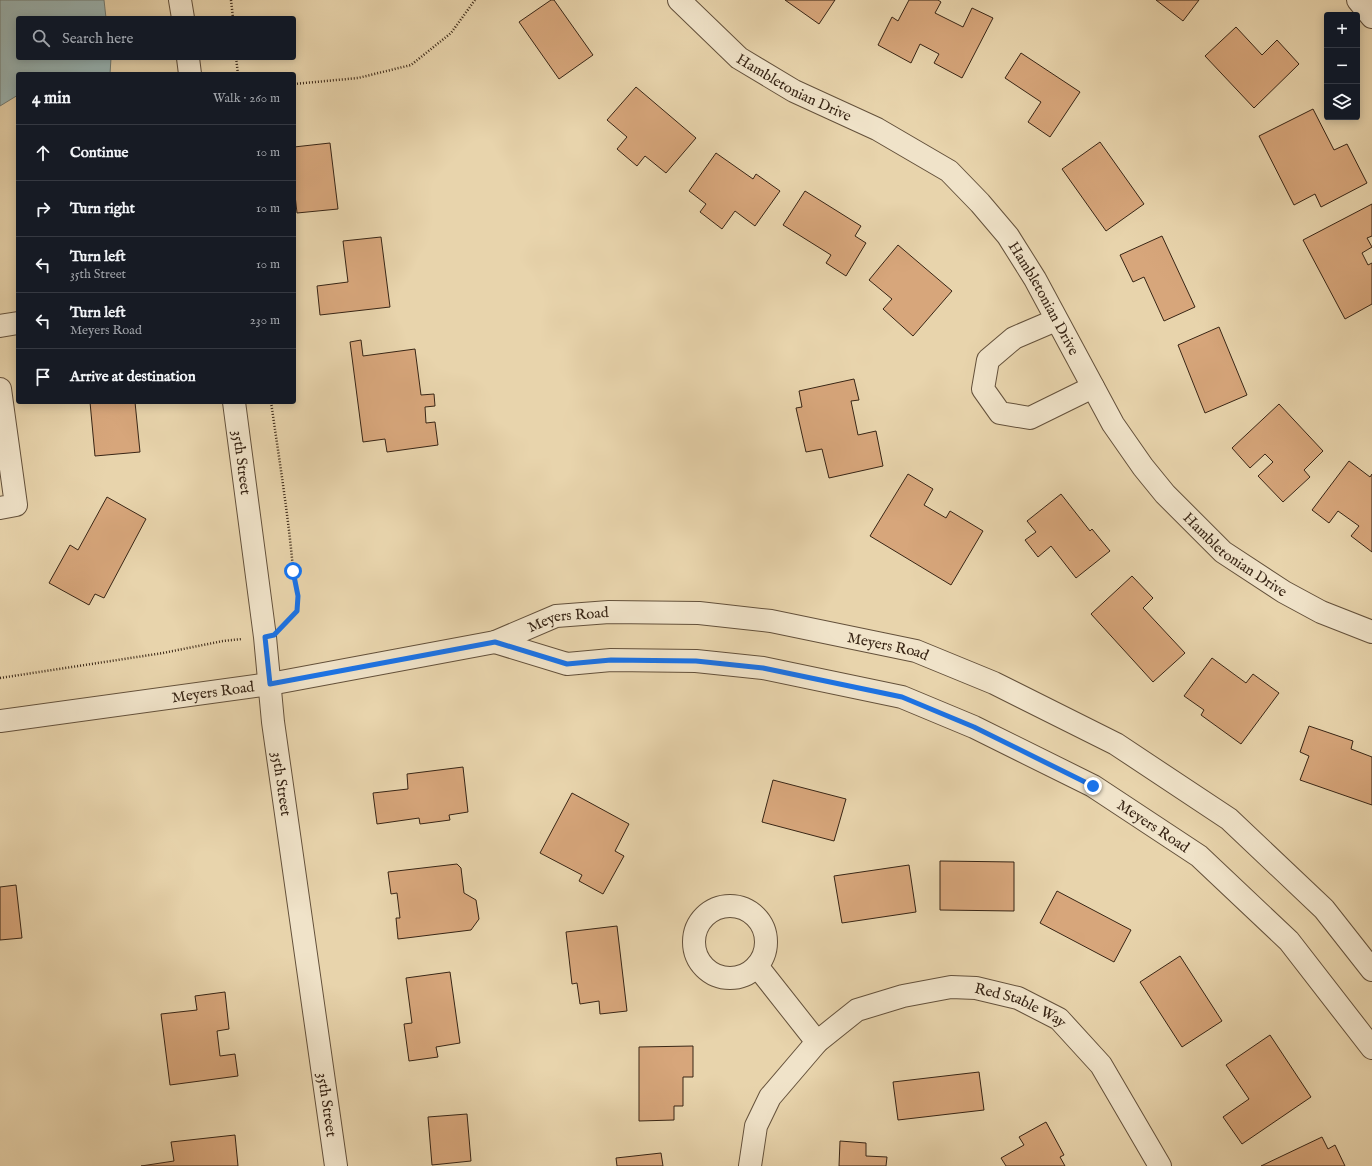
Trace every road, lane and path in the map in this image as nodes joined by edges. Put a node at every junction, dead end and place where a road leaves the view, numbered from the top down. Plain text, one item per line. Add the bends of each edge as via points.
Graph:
1 (180, 0) edge
2 (231, 0) edge
3 (475, 0) edge
4 (679, 0) edge
5 (1358, 0) edge
6 (183, 16) edge
7 (233, 16) edge
8 (1372, 17) edge
9 (188, 60) edge
10 (236, 60) edge
11 (190, 72) edge
12 (238, 72) edge
13 (296, 84) edge
14 (1056, 320) junction
15 (16, 323) edge
16 (0, 326) edge
17 (1093, 387) junction
18 (0, 389) edge
19 (234, 404) edge
20 (271, 404) edge
21 (0, 508) edge
22 (1372, 632) edge
23 (265, 637) junction
24 (495, 642) junction
25 (0, 678) edge
26 (270, 684) junction
27 (0, 721) edge
28 (758, 966) dead end
29 (1372, 970) edge
30 (817, 1042) junction
31 (1372, 1048) edge
32 (336, 1166) edge
33 (750, 1166) edge
34 (1160, 1166) edge

1 - 6 street
2 - 7 path
3 - 13 path via 451,33 411,65 358,78
4 - 14 street, Hambletonian Drive via 739,58 794,91 883,132 949,171 1008,236 1035,279
5 - 8 street
9 - 11 street
10 - 12 path
14 - 17 street, Hambletonian Drive
14 - 17 street via 1014,338 988,360 983,389 1000,413 1030,418
15 - 16 street
17 - 22 street, Hambletonian Drive via 1113,424 1165,494 1223,552 1284,592 1321,612
18 - 21 street via 16,505
19 - 23 street, 35th Street
20 - 23 path via 298,605 297,611 274,635
23 - 25 path via 223,641 163,653
23 - 26 street, 35th Street
24 - 26 street, Meyers Road
24 - 29 street, Meyers Road via 556,616 609,612 698,613 771,621 916,651 994,683 1116,744 1229,819 1324,909
24 - 31 street, Meyers Road via 567,664 611,660 696,661 763,668 902,697 974,727 1093,786 1199,856 1289,941
26 - 27 street, Meyers Road
26 - 32 street, 35th Street via 273,722
28 - 30 street
30 - 33 street, Red Stable Way via 770,1097 756,1126
30 - 34 street, Red Stable Way via 857,1010 903,996 951,987 976,988 1018,998 1059,1019 1102,1065

